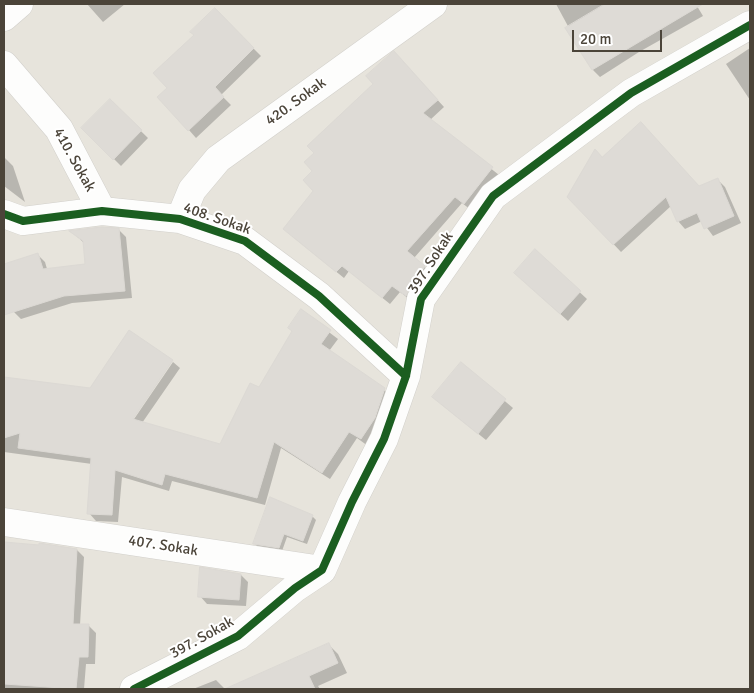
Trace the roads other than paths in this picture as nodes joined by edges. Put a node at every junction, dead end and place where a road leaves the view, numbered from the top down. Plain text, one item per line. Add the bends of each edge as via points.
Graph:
1 (19, 4) edge
2 (433, 4) edge
3 (4, 17) edge
4 (750, 25) edge
5 (4, 65) edge
6 (102, 212) junction
7 (4, 214) edge
8 (180, 219) junction
9 (406, 376) junction
10 (4, 522) edge
11 (322, 570) junction
12 (134, 689) edge

1 - 3 street
2 - 8 street, 420. Sokak via 218,159 192,190
4 - 9 street, 397. Sokak via 631,93 493,196 421,299
5 - 6 street, 410. Sokak via 59,129
6 - 7 street, 408. Sokak via 23,221
6 - 8 street, 408. Sokak
8 - 9 street, 408. Sokak via 245,241 319,296
9 - 11 street, 397. Sokak via 384,439
10 - 11 street, 407. Sokak
11 - 12 street, 397. Sokak via 295,588 238,636

